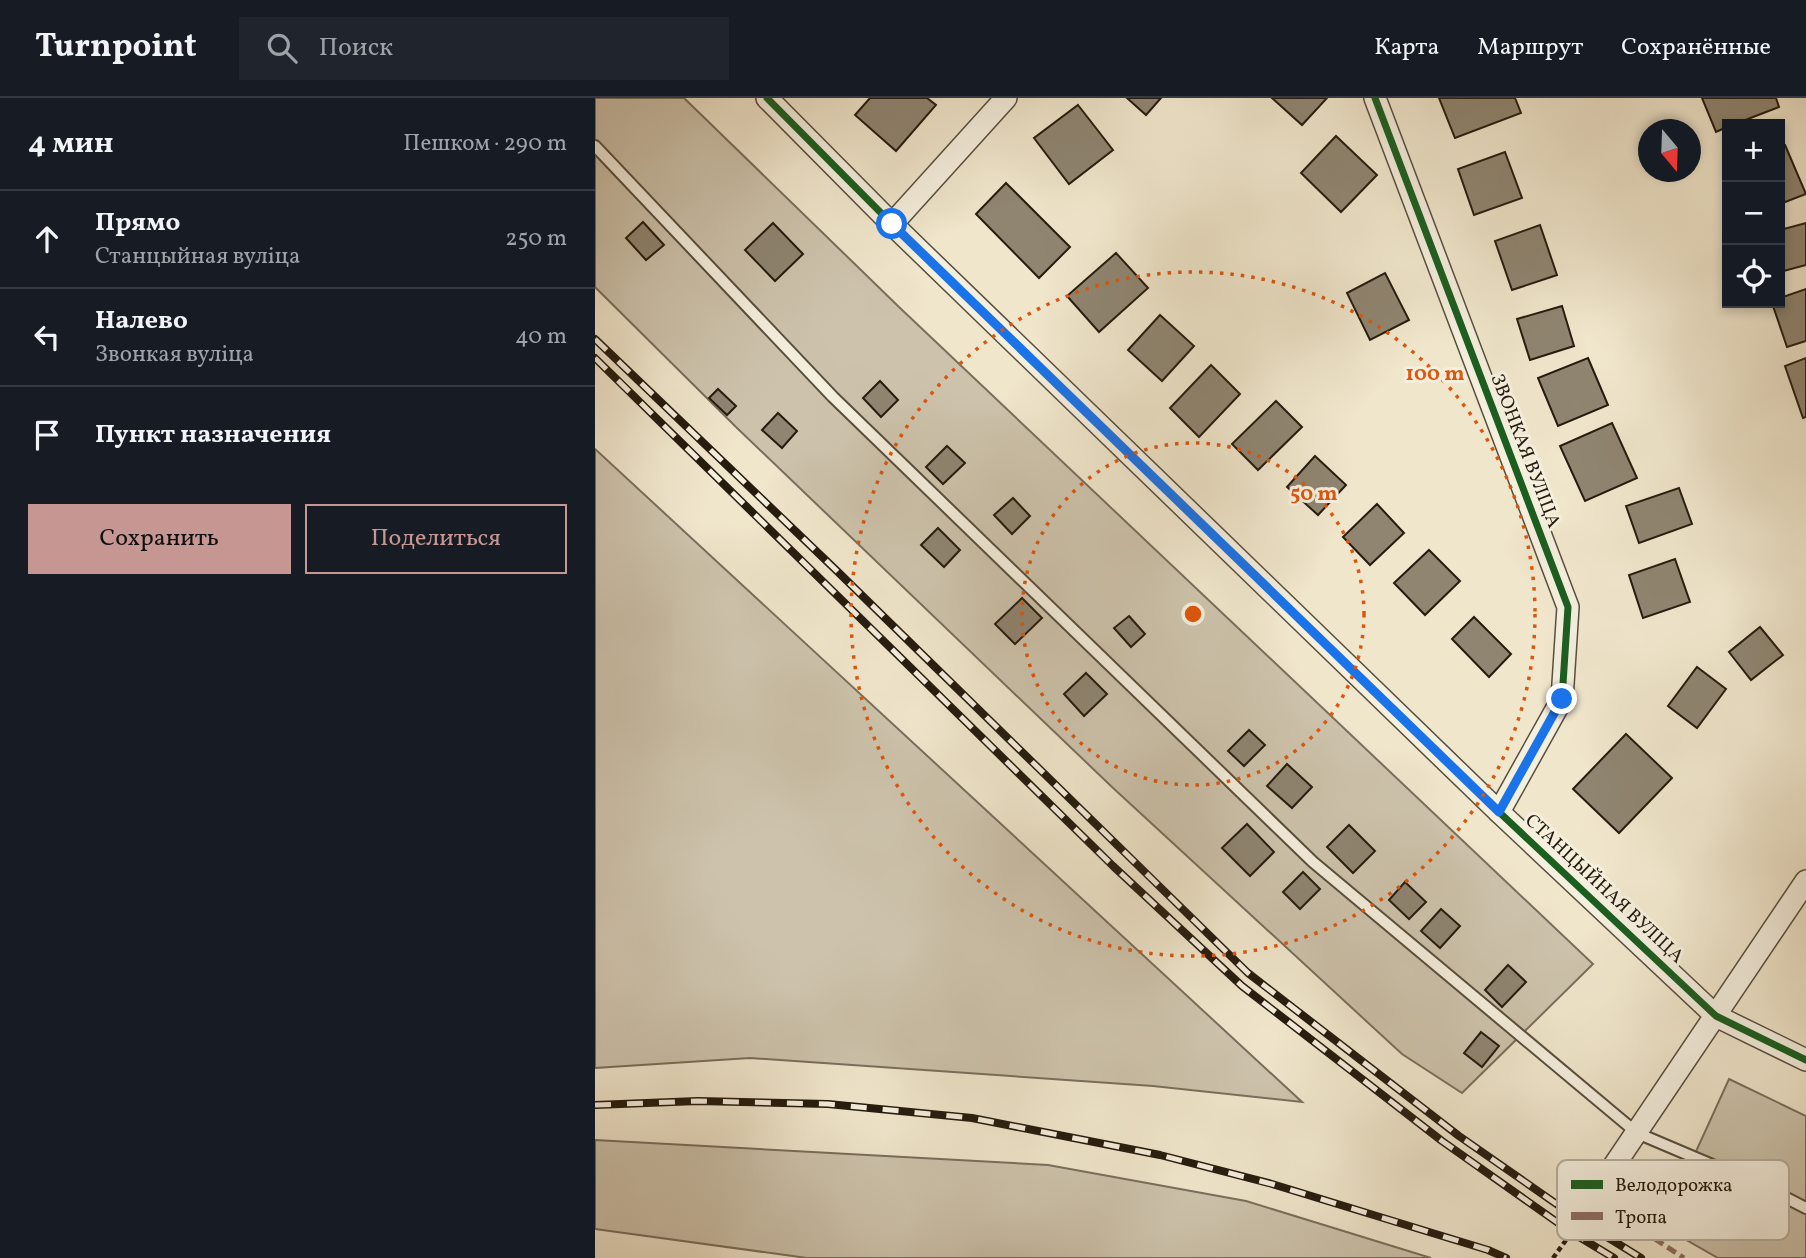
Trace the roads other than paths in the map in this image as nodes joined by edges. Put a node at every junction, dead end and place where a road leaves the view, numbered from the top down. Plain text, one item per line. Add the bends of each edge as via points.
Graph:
1 (767, 98) edge
2 (1006, 98) edge
3 (1375, 98) edge
4 (595, 146) edge
5 (892, 224) junction
6 (1499, 812) junction
7 (1806, 881) edge
8 (1716, 1016) junction
9 (1806, 1060) edge
10 (1637, 1133) junction
11 (1618, 1160) edge
12 (1701, 1160) edge
13 (1789, 1199) edge
14 (1806, 1208) edge

1 - 5 street, СТАНЦЫЙНАЯ ВУЛІЦА
2 - 5 street
3 - 6 street, ЗВОНКАЯ ВУЛІЦА via 1568,607 1562,699
4 - 10 lane via 833,397 1313,862
5 - 6 street, СТАНЦЫЙНАЯ ВУЛІЦА
6 - 8 street, СТАНЦЫЙНАЯ ВУЛІЦА
7 - 8 street
8 - 9 street, СТАНЦЫЙНАЯ ВУЛІЦА
8 - 10 street
10 - 11 street
10 - 12 lane
13 - 14 lane

